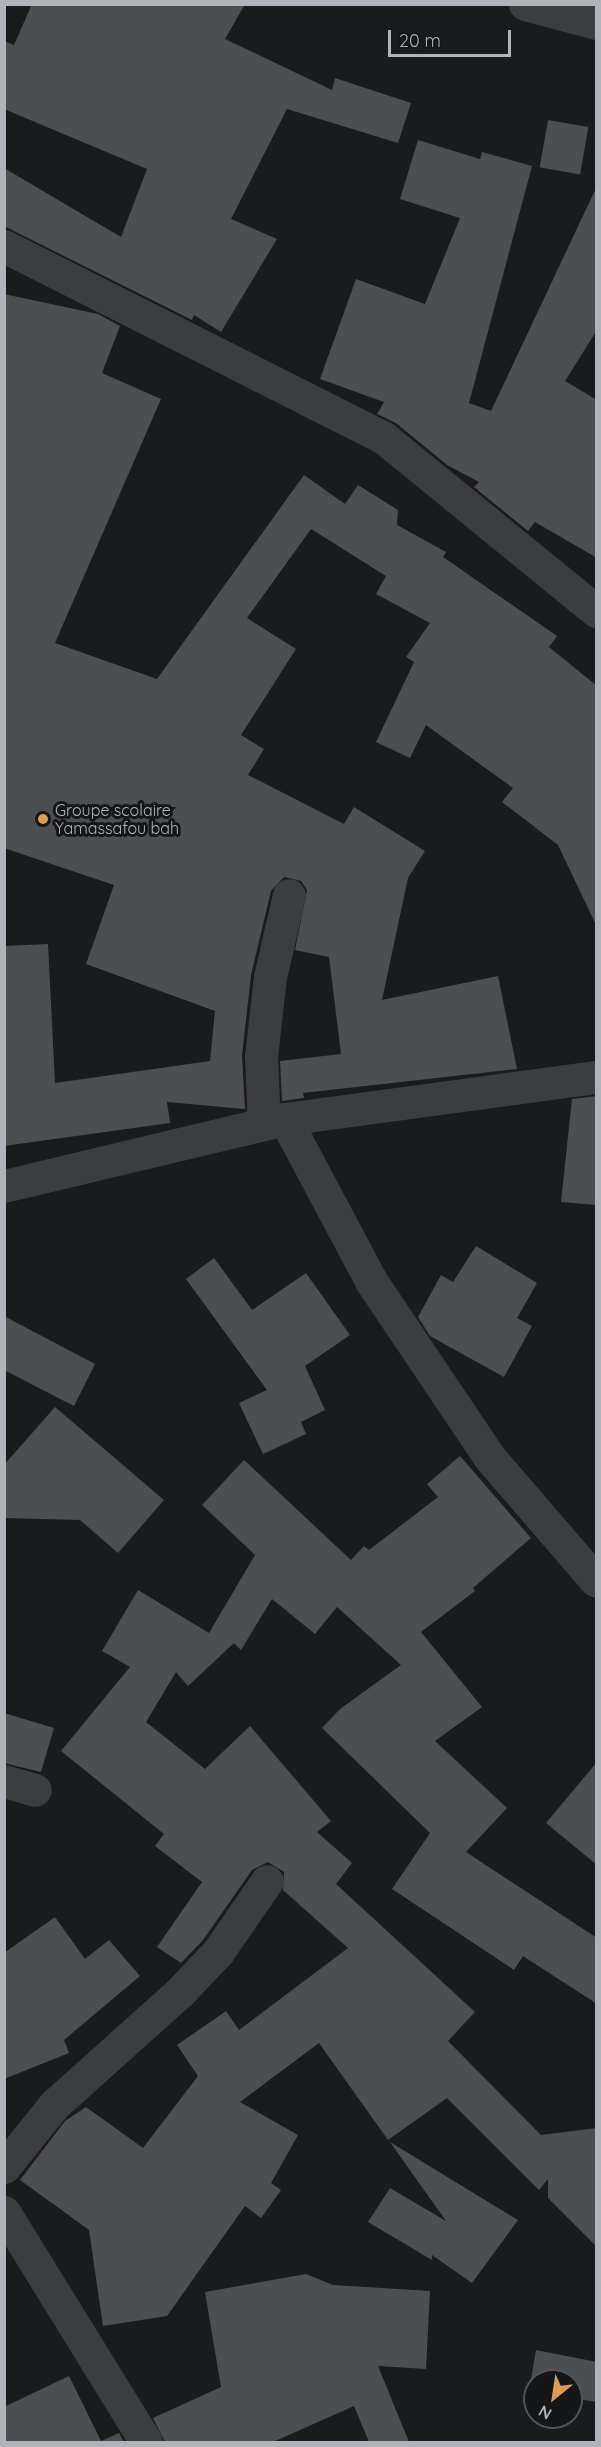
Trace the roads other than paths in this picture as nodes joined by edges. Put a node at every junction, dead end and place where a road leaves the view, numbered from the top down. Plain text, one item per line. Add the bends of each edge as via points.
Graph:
1 (525, 4) edge
2 (597, 23) edge
3 (4, 246) edge
4 (597, 611) edge
5 (289, 895) dead end
6 (597, 1077) edge
7 (274, 1121) junction
8 (4, 1186) edge
9 (597, 1581) edge
10 (267, 1881) dead end
11 (4, 2168) edge
12 (4, 2212) edge
13 (146, 2442) edge

1 - 2 street
3 - 4 street via 384,438
5 - 7 street via 270,977 261,1057
6 - 7 street
7 - 8 street
7 - 9 street via 371,1281 490,1458
10 - 11 street via 218,1952 179,1993 54,2105
12 - 13 street

